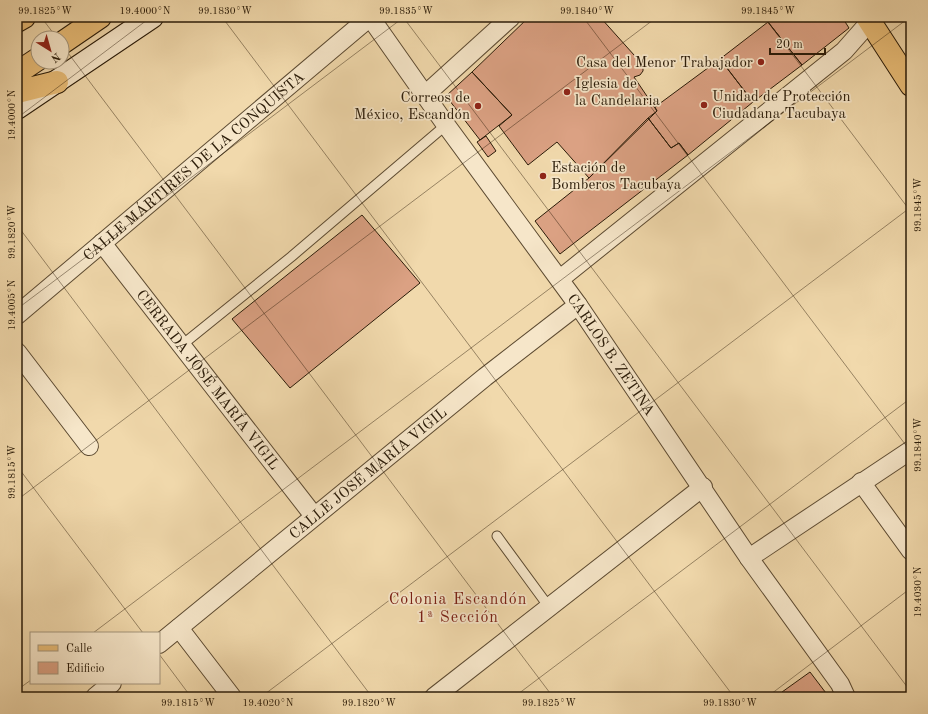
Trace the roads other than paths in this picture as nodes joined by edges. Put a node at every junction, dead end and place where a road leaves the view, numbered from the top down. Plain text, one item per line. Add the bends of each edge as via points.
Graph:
1 (24, 17) edge
2 (100, 17) edge
3 (152, 17) edge
4 (370, 17) edge
5 (510, 17) edge
6 (870, 19) edge
7 (17, 21) edge
8 (70, 38) edge
9 (30, 64) edge
10 (17, 73) edge
11 (57, 82) junction
12 (911, 85) edge
13 (17, 92) edge
14 (425, 95) junction
15 (17, 108) edge
16 (446, 125) junction
17 (102, 243) junction
18 (560, 279) junction
19 (578, 305) junction
20 (17, 315) edge
21 (182, 345) junction
22 (17, 352) edge
23 (89, 446) dead end
24 (911, 450) edge
25 (861, 482) junction
26 (703, 487) junction
27 (314, 516) junction
28 (496, 536) dead end
29 (911, 551) edge
30 (749, 558) junction
31 (549, 607) junction
32 (178, 628) junction
33 (160, 643) edge
34 (111, 684) edge
35 (95, 697) edge
36 (232, 697) edge
37 (434, 697) edge
38 (846, 697) edge

1 - 7 main road
2 - 8 main road
3 - 11 main road
4 - 14 street, CARLOS B. ZETINA
4 - 17 street, CALLE MÁRTIRES DE LA CONQUISTA
5 - 14 street
6 - 12 main road
6 - 18 street via 844,51
9 - 10 main road
11 - 13 main road
11 - 15 main road
14 - 16 street, CARLOS B. ZETINA
16 - 18 street, CARLOS B. ZETINA
16 - 21 lane via 291,257
17 - 20 street, CALLE MÁRTIRES DE LA CONQUISTA
17 - 21 street, CERRADA JOSÉ MARÍA VIGIL
18 - 19 street, CARLOS B. ZETINA
19 - 26 street, CARLOS B. ZETINA
19 - 27 street, CALLE JOSÉ MARÍA VIGIL
21 - 27 street, CERRADA JOSÉ MARÍA VIGIL
22 - 23 street
24 - 25 street
25 - 29 street
25 - 30 street
26 - 30 street, CARLOS B. ZETINA
26 - 31 street
27 - 32 street, CALLE JOSÉ MARÍA VIGIL
28 - 31 lane
30 - 38 street, CARLOS B. ZETINA via 840,684
31 - 37 street
32 - 33 street, CALLE JOSÉ MARÍA VIGIL
32 - 36 street
34 - 35 street

